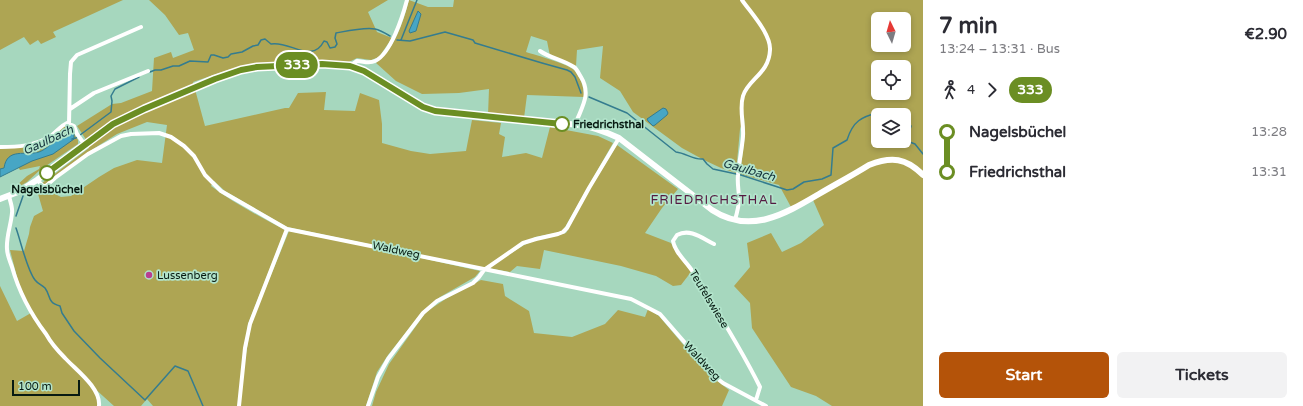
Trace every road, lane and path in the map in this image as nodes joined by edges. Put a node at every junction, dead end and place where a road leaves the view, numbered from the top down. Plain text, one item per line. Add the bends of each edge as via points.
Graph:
1 (407, 0) edge
2 (742, 0) edge
3 (141, 27) dead end
4 (540, 51) dead end
5 (350, 66) junction
6 (148, 71) dead end
7 (70, 108) junction
8 (69, 124) junction
9 (575, 125) junction
10 (619, 138) junction
11 (85, 145) junction
12 (0, 147) edge
13 (923, 175) edge
14 (37, 180) junction
15 (9, 196) junction
16 (0, 198) edge
17 (735, 220) junction
18 (287, 229) junction
19 (714, 244) dead end
20 (484, 270) junction
21 (756, 400) junction
22 (99, 406) edge
23 (239, 406) edge
24 (368, 406) edge
25 (766, 406) edge

1 - 5 street via 399,27 382,55 376,61 357,61
2 - 17 street via 765,32 770,50 761,74 746,89 743,96 743,135
3 - 7 street via 77,55 72,62 70,74
4 - 9 street via 575,68 585,84 586,100
5 - 9 main road via 364,71 423,107 435,111
5 - 11 main road via 301,65 241,70 144,109 113,124
6 - 7 street via 94,93
7 - 8 street
8 - 11 street via 74,126
8 - 12 street via 64,124 50,136 30,145
9 - 10 main road via 592,127
10 - 17 main road via 712,210
10 - 20 street via 563,232 523,243
11 - 14 main road
13 - 17 main road via 905,161 881,160 780,215 759,221
14 - 15 main road
14 - 18 street, Waldweg via 46,186 88,154 121,136 159,133 184,146 194,156 205,175 221,191
15 - 16 main road
15 - 22 street via 13,212 7,250 16,280 31,313 46,336 92,385
18 - 20 street, Waldweg
18 - 23 street via 250,324
19 - 21 street, Teufelswiese via 690,232 677,234 673,241 750,367 760,387
20 - 21 street, Waldweg via 632,299 651,308 668,322 713,376
20 - 24 street via 473,283 437,301 423,313 388,359 378,377
21 - 25 street, Waldweg

